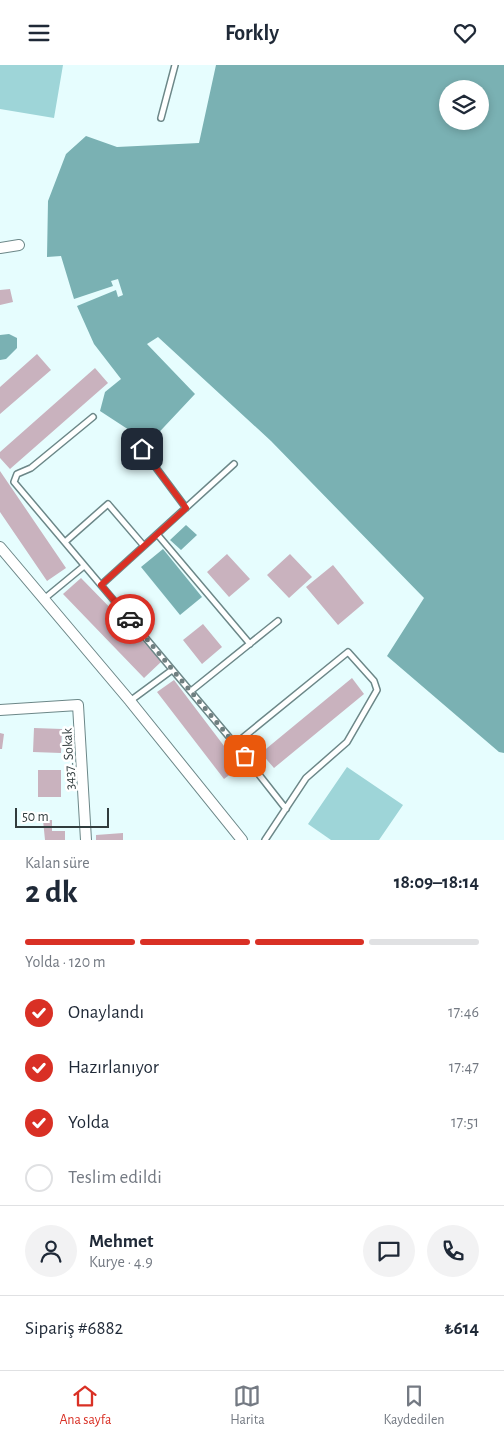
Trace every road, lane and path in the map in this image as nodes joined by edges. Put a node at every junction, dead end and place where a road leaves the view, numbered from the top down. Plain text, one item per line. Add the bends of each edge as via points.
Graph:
1 (174, 65) edge
2 (161, 118) dead end
3 (19, 245) dead end
4 (0, 248) edge
5 (93, 417) dead end
6 (142, 449) dead end
7 (234, 464) dead end
8 (186, 508) junction
9 (157, 534) junction
10 (65, 542) junction
11 (144, 546) junction
12 (0, 547) edge
13 (84, 566) junction
14 (101, 585) junction
15 (44, 599) junction
16 (278, 621) dead end
17 (250, 644) junction
18 (172, 670) junction
19 (191, 691) junction
20 (130, 701) junction
21 (0, 710) edge
22 (235, 744) junction
23 (286, 809) junction
24 (86, 840) edge
25 (242, 840) edge
26 (265, 840) edge

1 - 2 lane
3 - 4 street
5 - 10 lane via 31,468 17,474 14,482
6 - 8 lane
7 - 8 lane
8 - 9 lane
9 - 11 lane
9 - 17 lane
10 - 11 lane via 108,504
10 - 13 lane
11 - 14 lane
12 - 15 street
13 - 14 lane
13 - 15 lane
14 - 18 lane
15 - 20 street
16 - 17 lane
17 - 19 lane
18 - 19 lane
18 - 20 lane
19 - 22 lane
20 - 25 street
21 - 24 street, 3437. Sokak via 78,705
22 - 23 lane
22 - 23 lane via 348,652 374,681 377,689 347,742 306,778
23 - 26 lane

